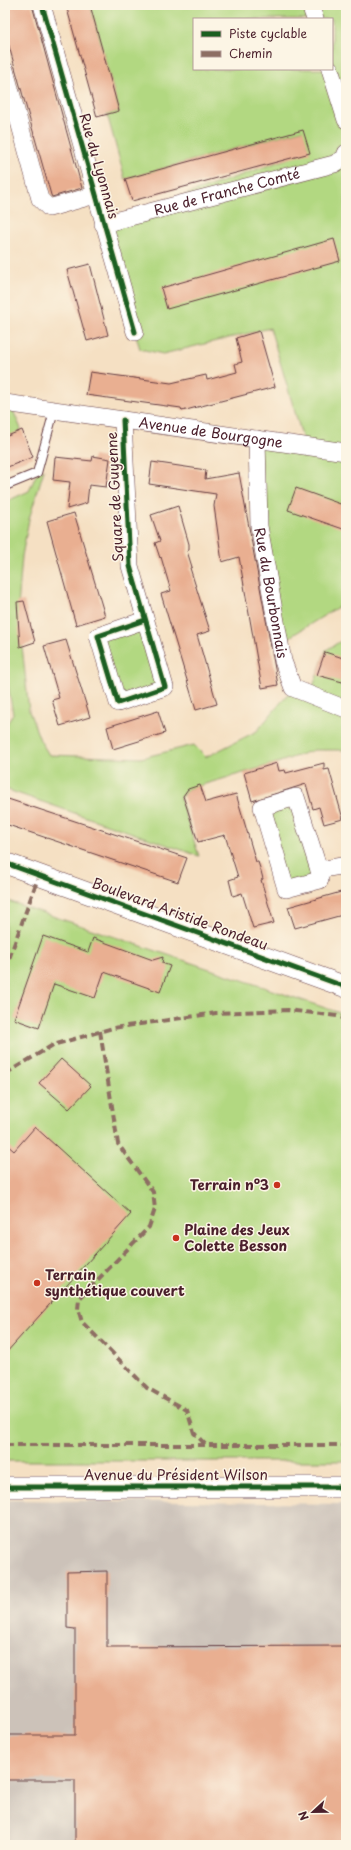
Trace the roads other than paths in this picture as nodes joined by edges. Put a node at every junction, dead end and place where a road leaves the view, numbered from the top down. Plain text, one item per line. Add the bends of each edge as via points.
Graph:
1 (42, 5) edge
2 (310, 5) edge
3 (315, 18) edge
4 (5, 70) edge
5 (330, 70) edge
6 (346, 120) edge
7 (346, 153) edge
8 (95, 195) junction
9 (103, 224) junction
10 (135, 332) dead end
11 (5, 402) edge
12 (54, 411) junction
13 (123, 420) junction
14 (257, 439) junction
15 (346, 452) edge
16 (5, 486) edge
17 (145, 620) junction
18 (346, 710) edge
19 (5, 863) edge
20 (346, 865) edge
21 (319, 870) junction
22 (346, 987) edge
23 (5, 1487) edge
24 (346, 1487) edge

1 - 8 street, Rue du Lyonnais
2 - 3 street
4 - 8 street via 40,199 49,208
5 - 6 street
7 - 9 street, Rue de Franche Comté via 345,158 334,164
8 - 9 street, Rue du Lyonnais
9 - 10 street, Rue du Lyonnais
11 - 12 street, Avenue de Bourgogne
12 - 13 street, Avenue de Bourgogne
12 - 16 lane via 37,473
13 - 14 street, Avenue de Bourgogne
13 - 17 street, Square de Guyenne via 130,566
14 - 15 street, Avenue de Bourgogne
14 - 18 street, Rue du Bourbonnais via 259,526 282,661 293,688
17 - 17 street, Square de Guyenne via 165,687 118,703 98,636
19 - 22 street, Boulevard Aristide Rondeau
20 - 21 street
21 - 21 street via 296,797 262,807 286,889 320,880
23 - 24 street, Avenue du Président Wilson

